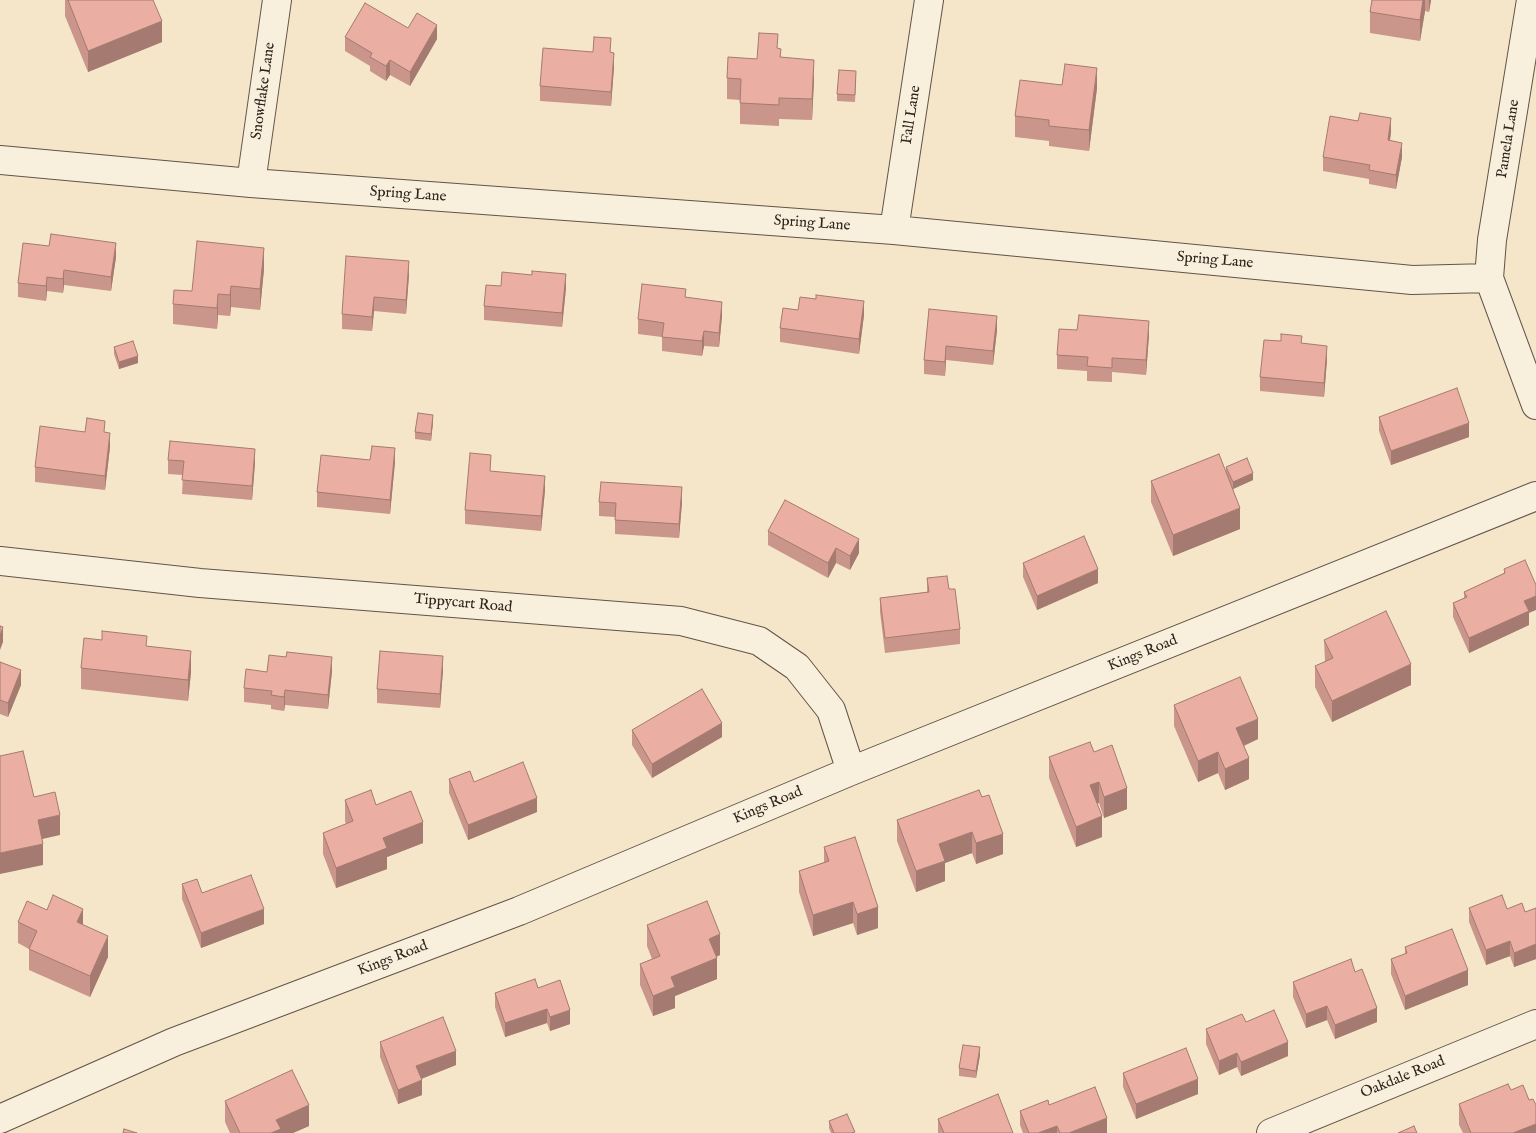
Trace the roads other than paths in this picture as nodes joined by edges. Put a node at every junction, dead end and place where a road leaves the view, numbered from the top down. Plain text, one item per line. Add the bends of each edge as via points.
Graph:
1 (277, 0) edge
2 (930, 0) edge
3 (1531, 0) edge
4 (0, 160) edge
5 (251, 183) junction
6 (894, 230) junction
7 (1489, 278) junction
8 (1536, 405) edge
9 (1536, 496) edge
10 (0, 561) edge
11 (851, 771) junction
12 (1536, 1024) edge
13 (0, 1119) edge
14 (1271, 1133) edge

1 - 5 street, Snowflake Lane
2 - 6 street, Fall Lane
3 - 7 street, Pamela Lane via 1492,240
4 - 5 street, Spring Lane
5 - 6 street, Spring Lane
6 - 7 street, Spring Lane via 1412,280
7 - 8 street
9 - 11 street, Kings Road
10 - 11 street, Tippycart Road via 200,583 682,621 759,641 797,667 831,710
11 - 13 street, Kings Road via 519,911 174,1042
12 - 14 street, Oakdale Road

